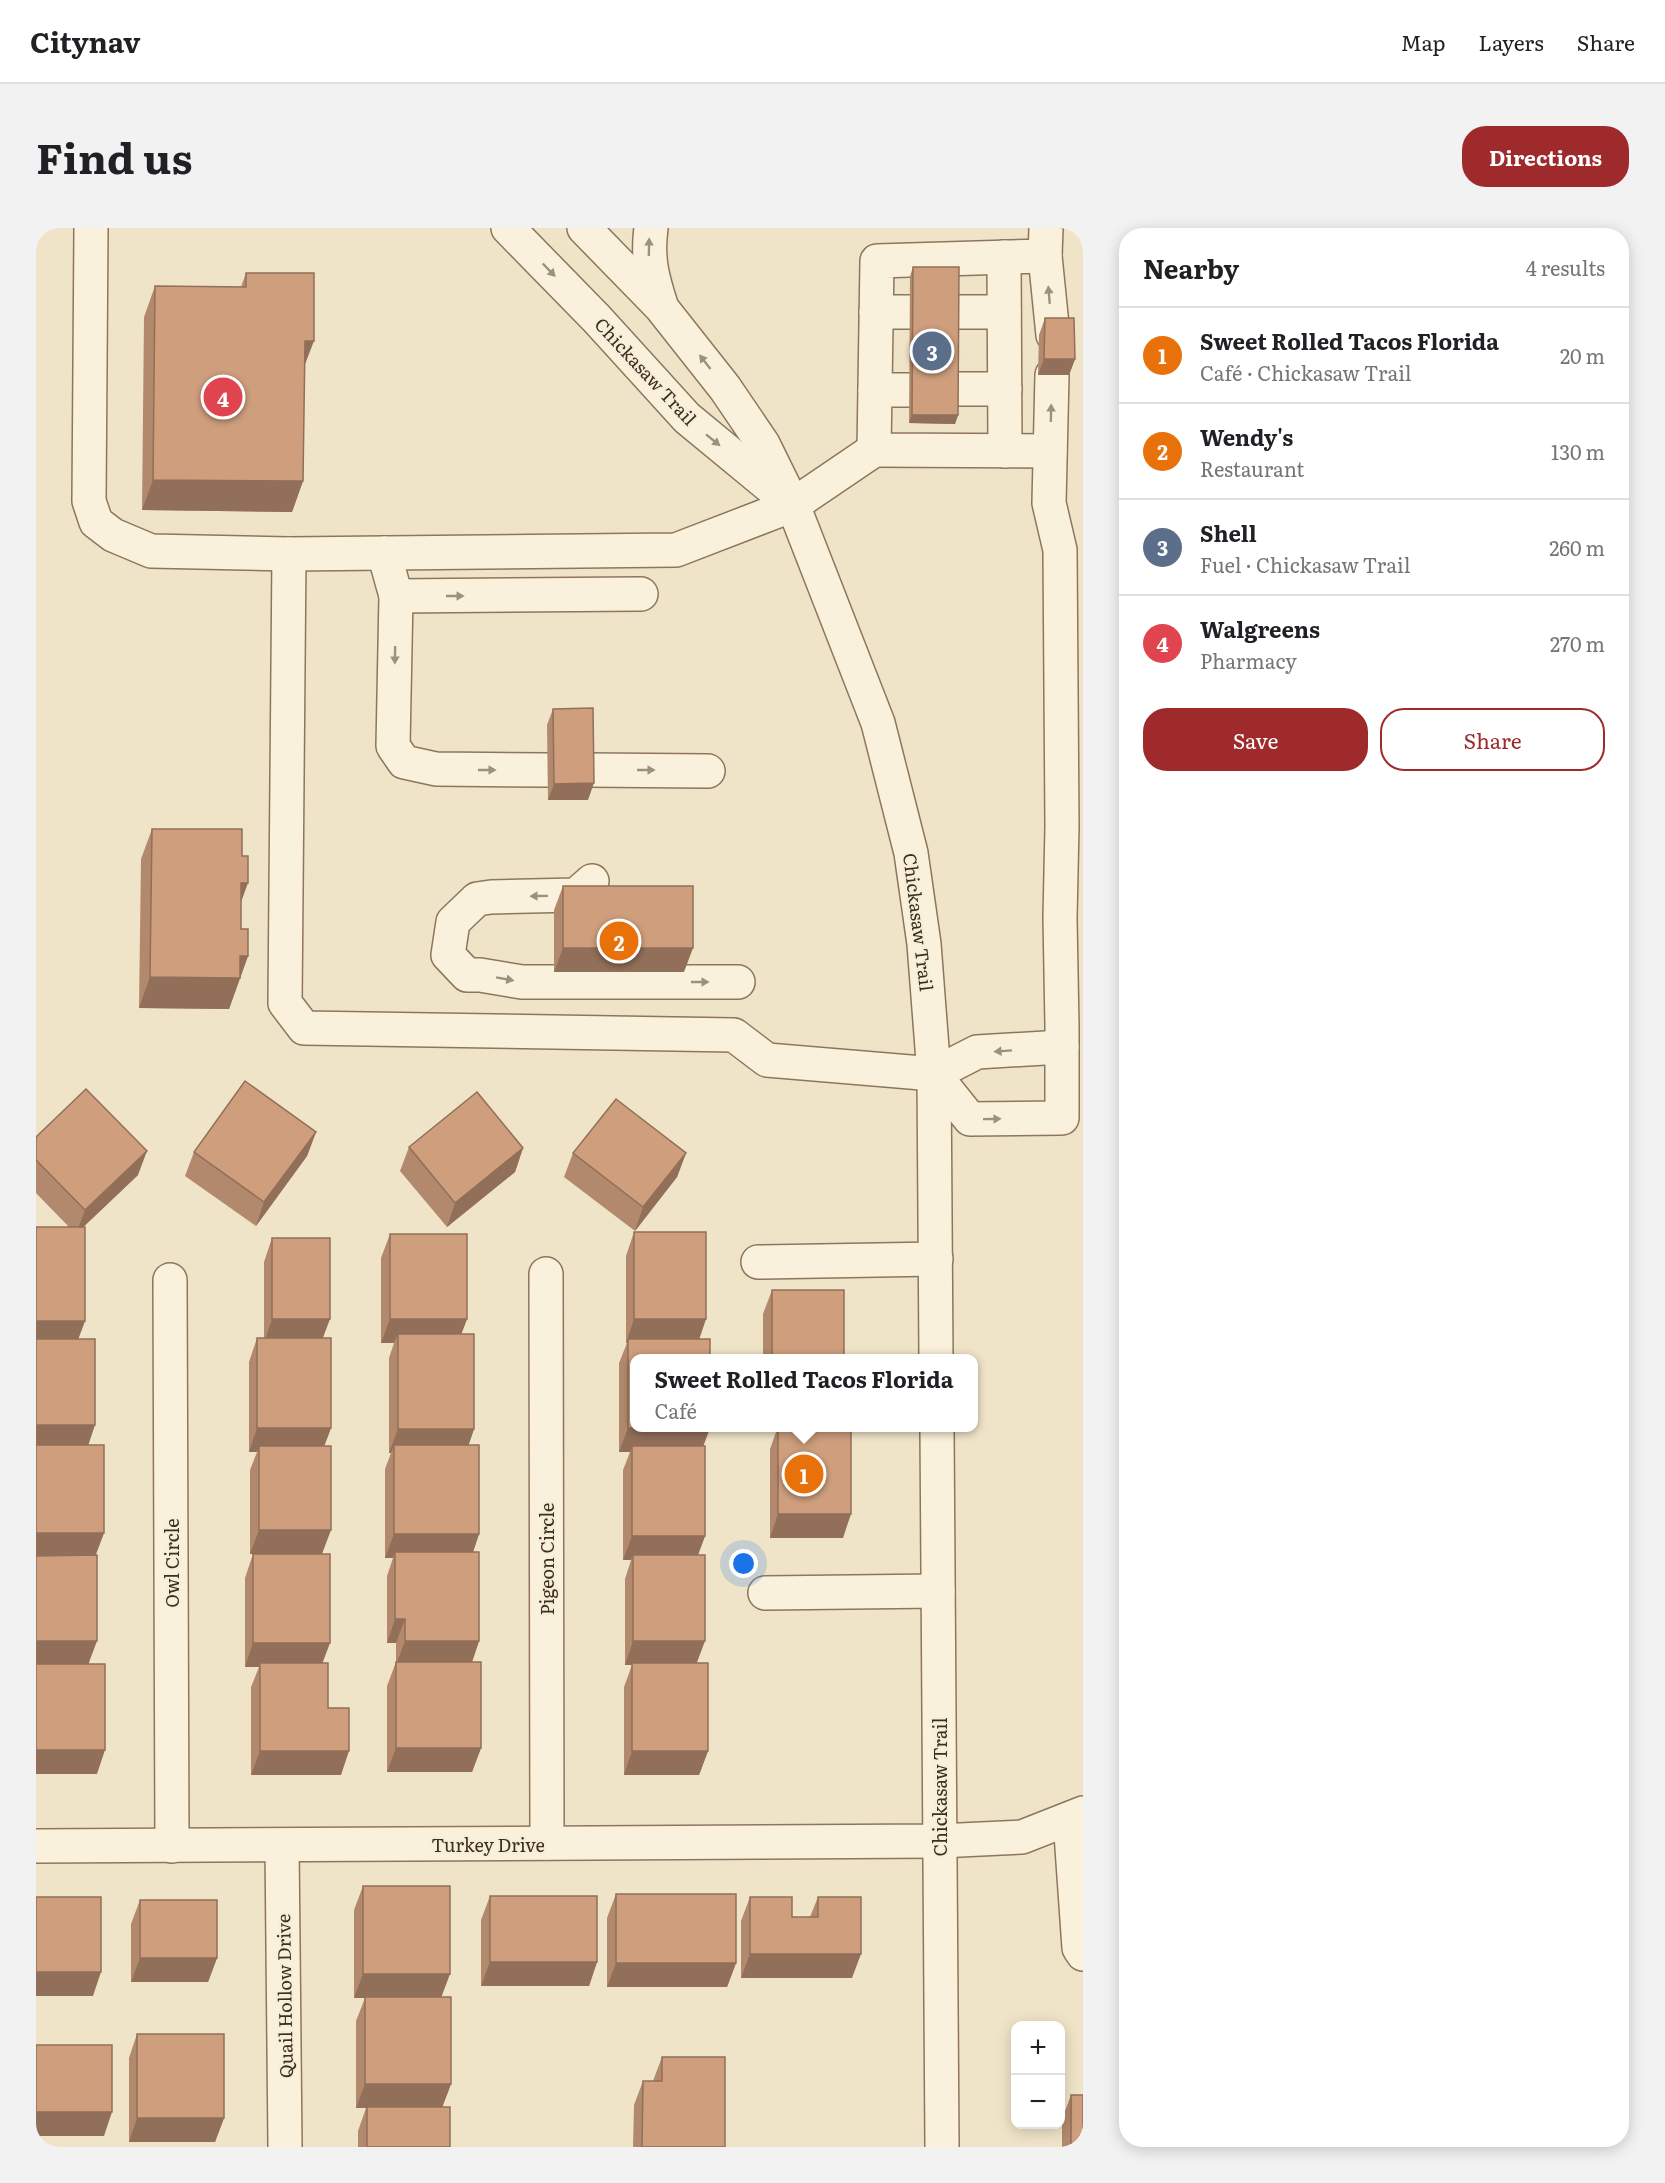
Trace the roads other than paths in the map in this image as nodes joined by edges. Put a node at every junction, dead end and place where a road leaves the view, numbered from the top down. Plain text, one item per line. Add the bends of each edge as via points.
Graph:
1 (91, 228) edge
2 (508, 228) edge
3 (584, 228) edge
4 (651, 228) edge
5 (1046, 242) edge
6 (1004, 257) junction
7 (661, 307) junction
8 (876, 312) junction
9 (910, 312) edge
10 (956, 312) edge
11 (1004, 312) junction
12 (1053, 335) edge
13 (1052, 375) edge
14 (955, 389) edge
15 (1005, 389) junction
16 (875, 390) junction
17 (909, 390) dead end
18 (874, 450) junction
19 (1005, 450) junction
20 (1050, 451) junction
21 (793, 505) junction
22 (384, 553) junction
23 (289, 554) junction
24 (641, 594) dead end
25 (396, 596) junction
26 (548, 770) dead end
27 (587, 770) edge
28 (708, 771) dead end
29 (592, 881) dead end
30 (738, 982) dead end
31 (1062, 1047) junction
32 (934, 1074) junction
33 (936, 1259) junction
34 (758, 1262) dead end
35 (546, 1274) dead end
36 (170, 1280) dead end
37 (936, 1354) edge
38 (937, 1432) edge
39 (938, 1591) junction
40 (765, 1593) dead end
41 (1076, 1816) edge
42 (939, 1841) junction
43 (547, 1844) junction
44 (282, 1845) junction
45 (36, 1846) edge
46 (172, 1846) junction
47 (1083, 1954) edge
48 (285, 2147) edge
49 (942, 2147) edge

1 - 23 street via 89,501 96,522 113,535 151,551
2 -> 21 street, Chickasaw Trail via 687,418
3 - 7 street, Chickasaw Trail
7 -> 4 street via 650,268
5 - 6 street
12 -> 5 street
6 - 8 street via 877,261
6 - 11 street
21 -> 7 street, Chickasaw Trail via 763,444
8 - 9 street
8 - 16 street
10 - 11 street
11 - 15 street
20 -> 13 street
14 - 15 street
15 - 19 street
16 - 17 street
16 - 18 street
18 - 19 street
18 - 21 street
19 - 20 street
20 - 31 street via 1049,503 1060,550
21 - 22 street via 676,550
21 - 32 street, Chickasaw Trail via 878,723 911,853 924,944
22 - 23 street
22 - 25 street
23 - 32 street via 285,1003 304,1028 734,1035 767,1060
25 -> 24 street
25 -> 26 street via 393,746 404,762 436,769
27 -> 28 street
29 -> 30 street via 576,896 477,899 453,922 448,955 467,975 522,982
31 -> 32 street via 977,1053
32 -> 31 street via 970,1119 1062,1118
32 - 33 street, Chickasaw Trail
33 - 34 street
33 - 37 street, Chickasaw Trail
35 - 43 street, Pigeon Circle
36 - 46 street, Owl Circle
38 - 39 street, Chickasaw Trail
39 - 40 street
39 - 42 street, Chickasaw Trail
41 - 42 street, Turkey Drive via 1022,1837
41 - 47 street via 1079,1948
42 - 43 street, Turkey Drive
42 - 49 street, Chickasaw Trail
43 - 44 street, Turkey Drive
44 - 46 street, Turkey Drive
44 - 48 street, Quail Hollow Drive
45 - 46 street, Turkey Drive

